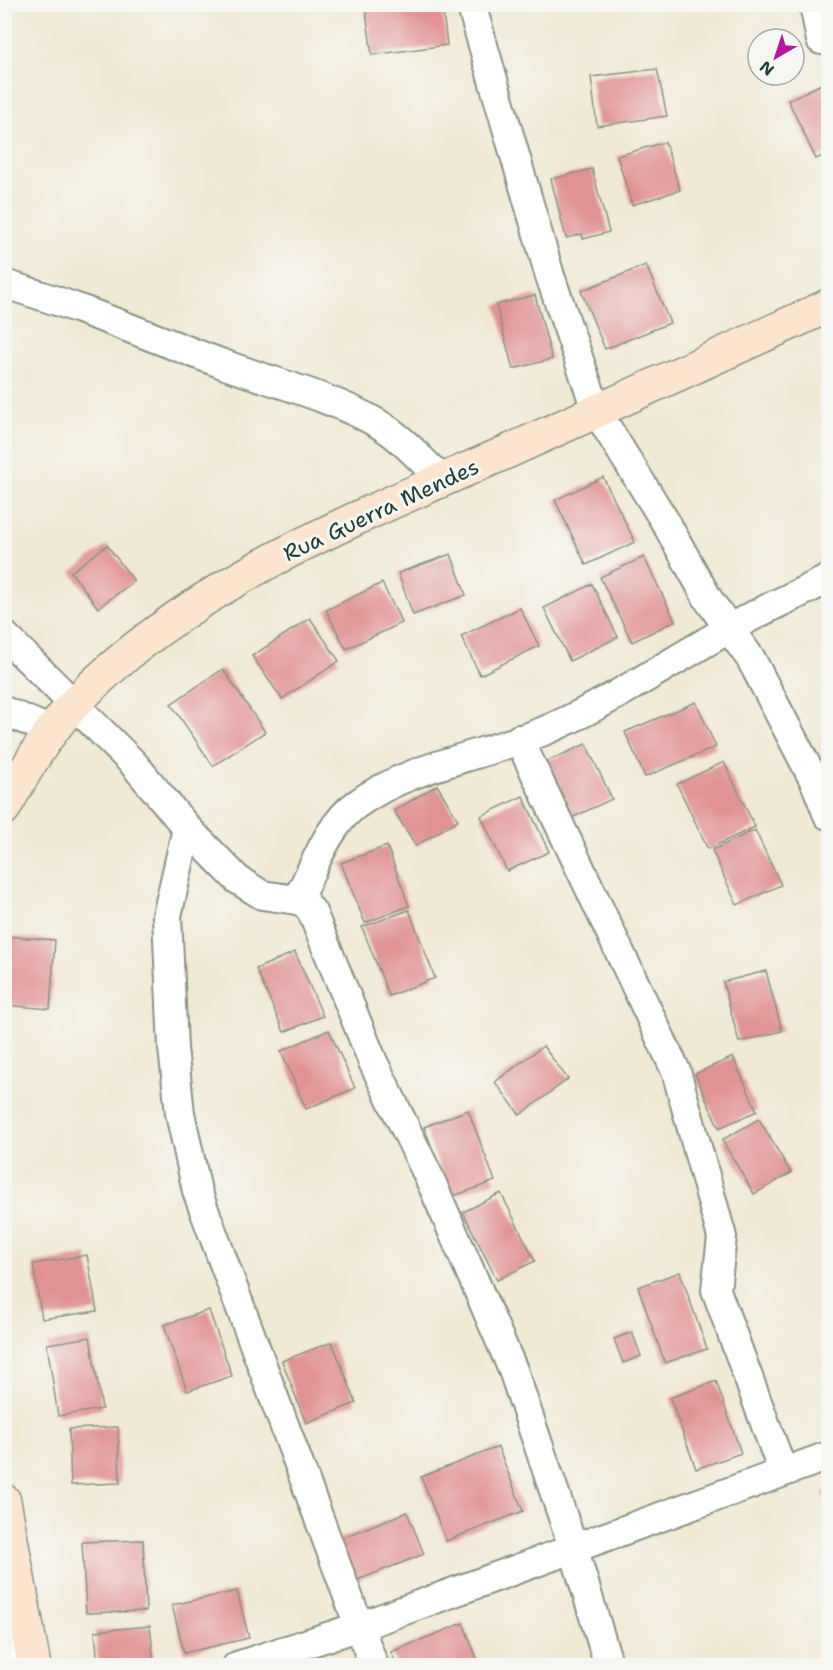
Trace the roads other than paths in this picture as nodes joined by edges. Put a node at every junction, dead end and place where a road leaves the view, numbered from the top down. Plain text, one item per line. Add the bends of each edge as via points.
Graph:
1 (471, 4) edge
2 (814, 4) edge
3 (821, 40) dead end
4 (4, 284) edge
5 (828, 306) edge
6 (597, 412) junction
7 (442, 480) junction
8 (828, 579) edge
9 (729, 628) junction
10 (4, 635) edge
11 (75, 703) junction
12 (4, 711) edge
13 (52, 731) junction
14 (519, 739) junction
15 (4, 808) edge
16 (828, 815) edge
17 (187, 828) junction
18 (297, 900) junction
19 (828, 1456) edge
20 (783, 1472) junction
21 (4, 1501) edge
22 (573, 1547) junction
23 (358, 1627) junction
24 (23, 1655) edge
25 (237, 1665) edge
26 (374, 1665) edge
27 (609, 1665) edge

1 - 6 street via 550,276
2 - 3 street
4 - 7 street via 57,299 191,353 347,408 403,441
5 - 6 street, Rua Guerra Mendes
6 - 7 street, Rua Guerra Mendes
6 - 9 street
7 - 11 street, Rua Guerra Mendes via 264,564 215,592 120,662
8 - 9 street
9 - 14 street via 621,692 551,728
9 - 16 street via 752,659
10 - 11 street
11 - 13 street, Rua Guerra Mendes
11 - 17 street via 133,763
12 - 13 street
13 - 15 street, Rua Guerra Mendes
14 - 18 street via 418,772 356,805 336,828
14 - 20 street via 676,1071 722,1237 716,1290
17 - 18 street via 251,890
17 - 23 street via 167,916 173,1048 182,1124 197,1191
18 - 22 street via 306,904 317,921 373,1062 429,1177 513,1370
19 - 20 street
20 - 22 street
21 - 24 street
22 - 23 street
22 - 27 street
23 - 25 street
23 - 26 street

